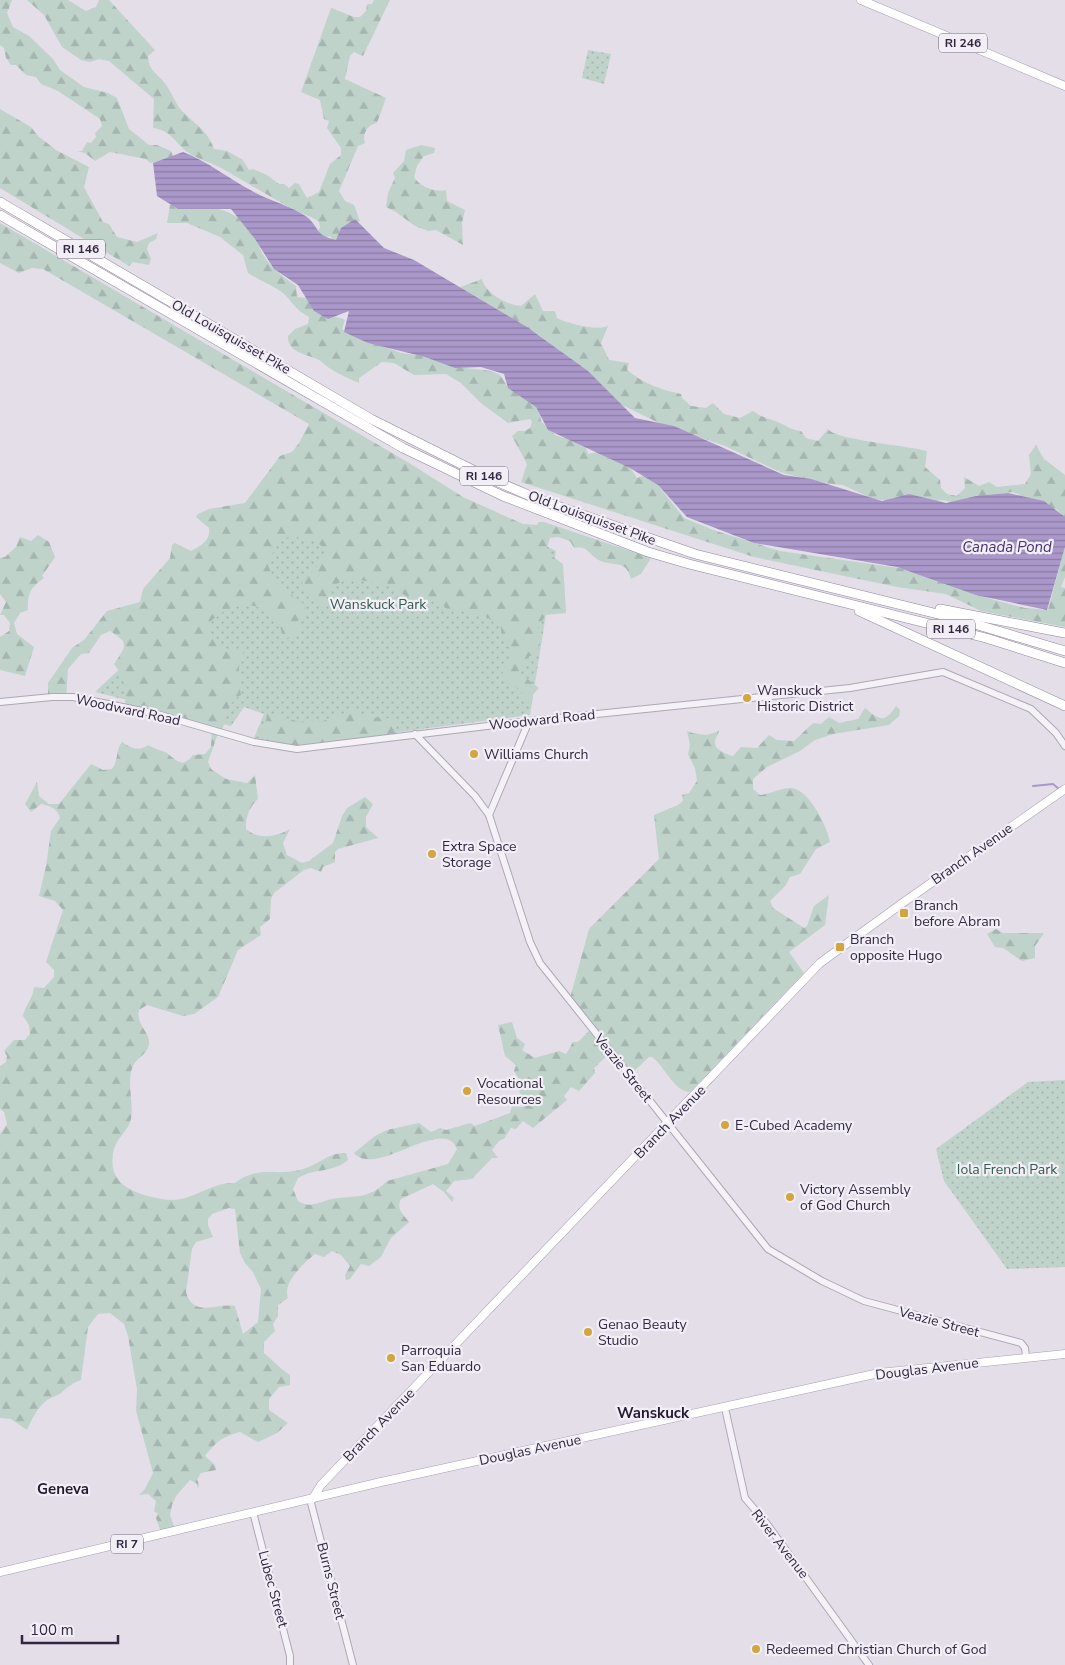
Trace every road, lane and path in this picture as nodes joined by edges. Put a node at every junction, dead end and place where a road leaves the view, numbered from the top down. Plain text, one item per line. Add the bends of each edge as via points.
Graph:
1 (861, 0) edge
2 (1065, 86) edge
3 (0, 201) edge
4 (0, 215) edge
5 (858, 594) junction
6 (836, 601) junction
7 (1065, 633) edge
8 (1065, 651) edge
9 (1065, 663) edge
10 (0, 702) edge
11 (1065, 706) edge
12 (529, 721) junction
13 (415, 734) junction
14 (1065, 746) edge
15 (1062, 792) edge
16 (489, 815) junction
17 (668, 1123) junction
18 (1065, 1354) edge
19 (1026, 1357) junction
20 (725, 1408) junction
21 (312, 1498) junction
22 (253, 1512) junction
23 (0, 1572) edge
24 (290, 1665) edge
25 (353, 1665) edge
26 (869, 1665) edge

1 - 2 main road, RI 246
3 - 5 highway, Old Louisquisset Pike / RI 146 via 371,418 490,479 565,510 668,546
4 - 6 highway, Old Louisquisset Pike / RI 146 via 376,434 454,474 648,552 736,578
5 - 7 highway
5 - 8 highway, Old Louisquisset Pike / RI 146
6 - 9 highway, Old Louisquisset Pike / RI 146 via 986,638
6 - 11 highway
10 - 13 street, Woodward Road via 73,697 157,714 286,748
12 - 13 street, Woodward Road
12 - 14 street, Woodward Road via 850,688 943,672 1031,710
12 - 16 street
13 - 16 street, Veazie Street
15 - 17 main road, Branch Avenue via 820,963
16 - 17 street, Veazie Street via 534,955
17 - 19 street, Veazie Street via 768,1249 777,1256 864,1300 1021,1343
17 - 21 main road, Branch Avenue
18 - 19 main road, Douglas Avenue / RI 7
19 - 20 main road, Douglas Avenue / RI 7 via 879,1373
20 - 21 main road, Douglas Avenue / RI 7
20 - 26 street, River Avenue via 745,1498 778,1538
21 - 22 main road, Douglas Avenue / RI 7
21 - 25 street, Burns Street
22 - 23 main road, Douglas Avenue / RI 7
22 - 24 street, Lubec Street

